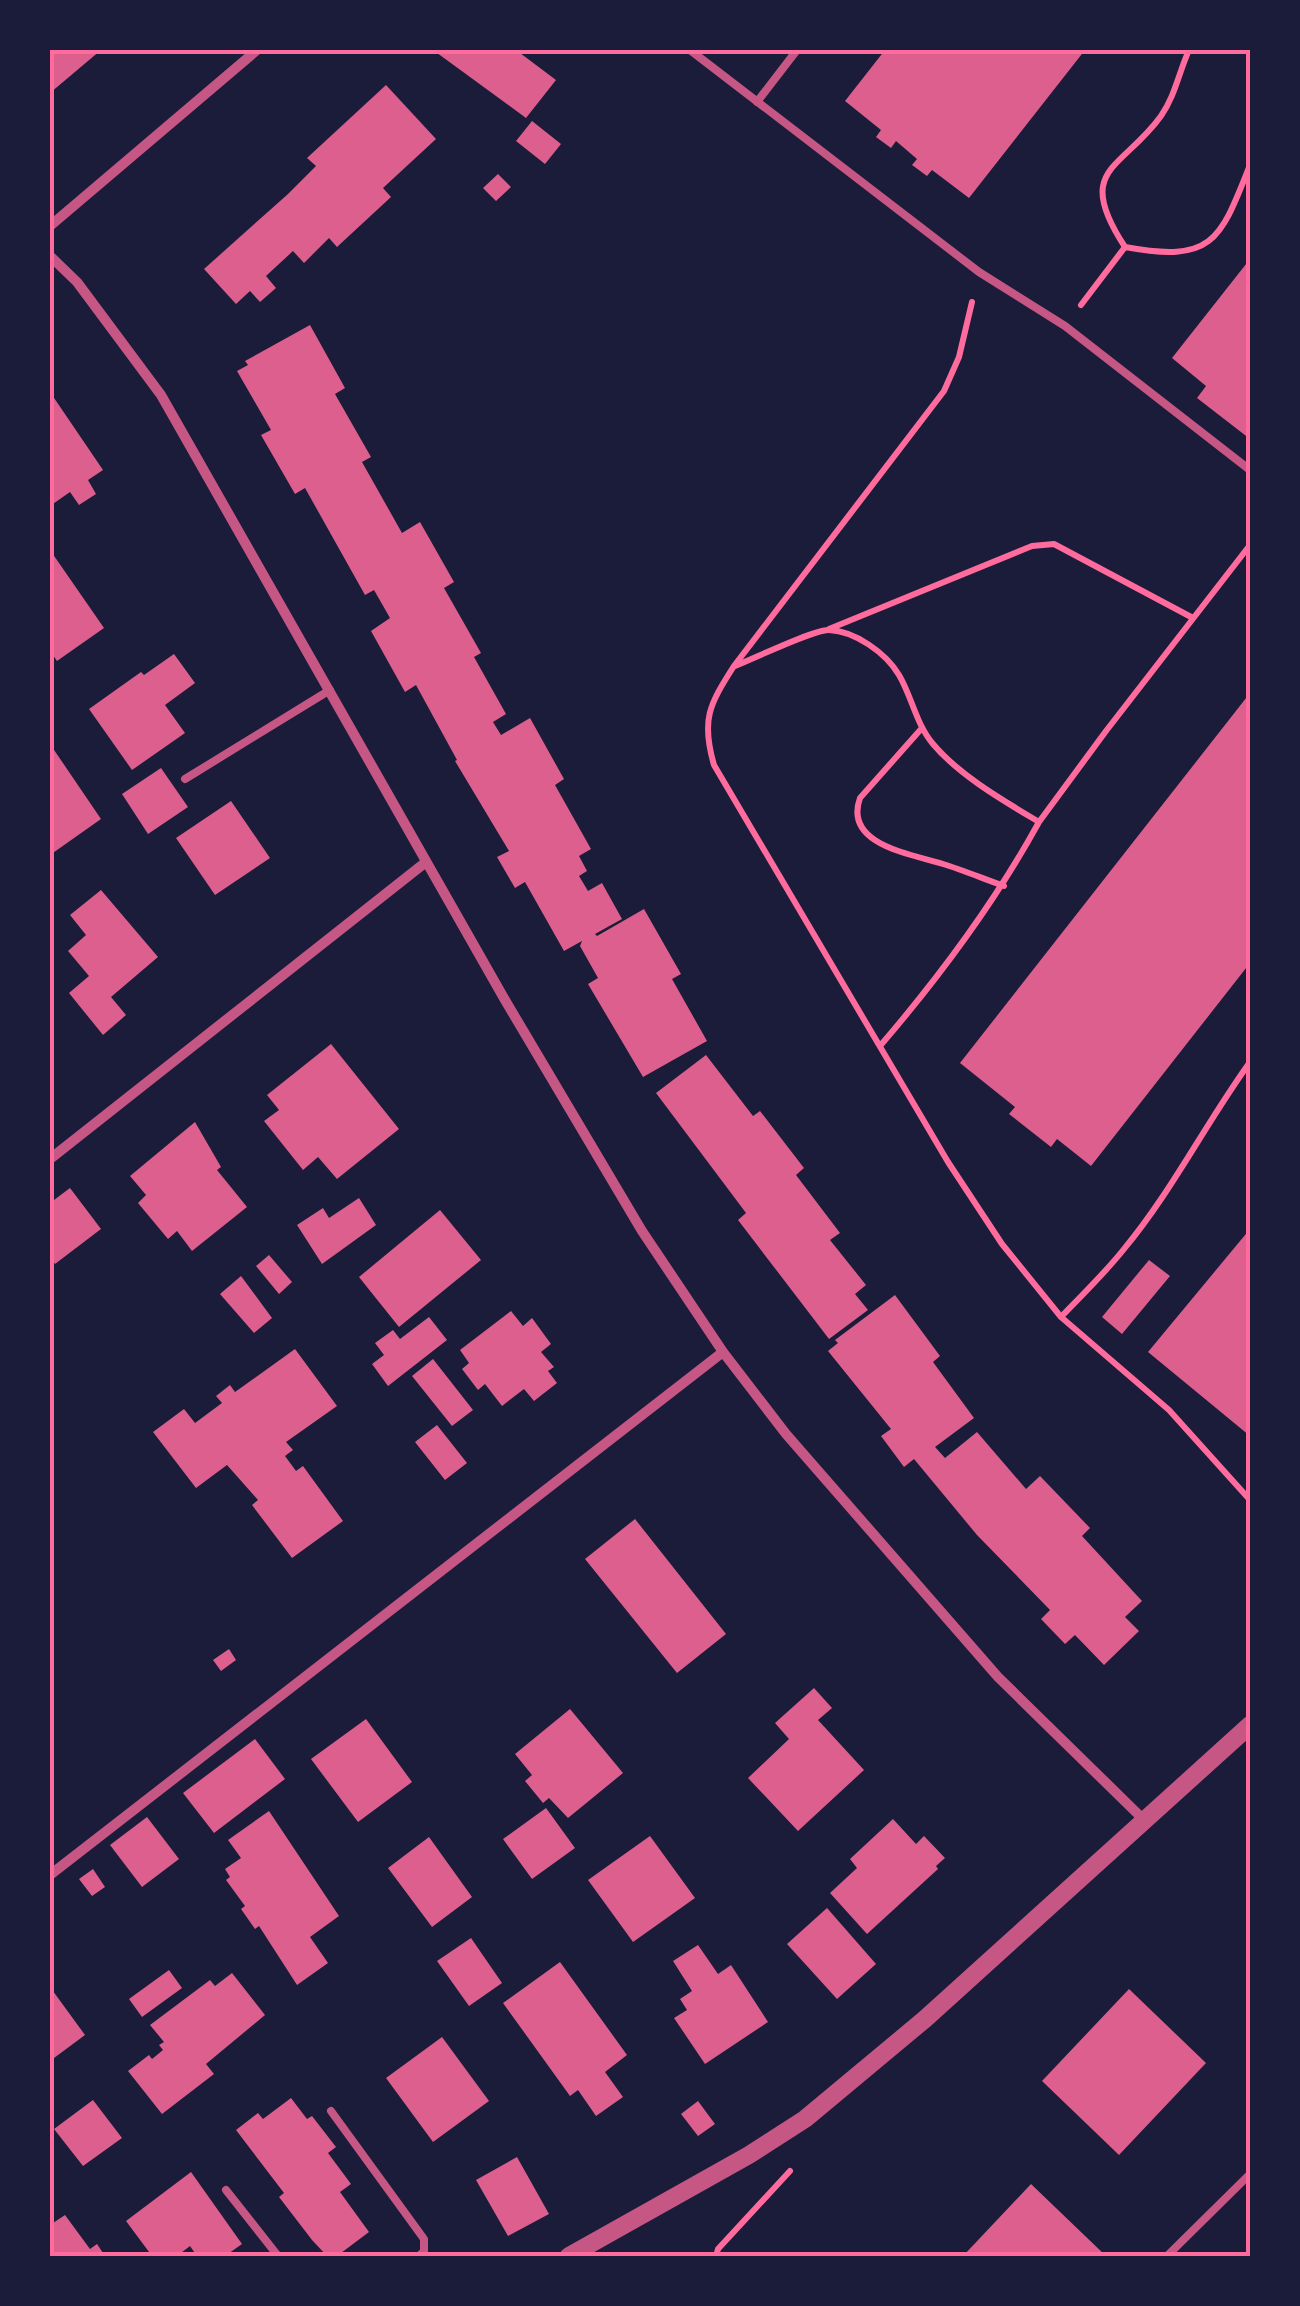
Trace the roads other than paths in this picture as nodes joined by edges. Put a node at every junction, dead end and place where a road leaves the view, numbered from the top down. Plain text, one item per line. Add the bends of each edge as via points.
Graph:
1 (257, 50) edge
2 (690, 50) edge
3 (798, 50) edge
4 (757, 102) junction
5 (50, 226) edge
6 (50, 256) edge
7 (1250, 470) edge
8 (330, 690) junction
9 (184, 779) dead end
10 (426, 862) junction
11 (50, 1158) edge
12 (723, 1352) junction
13 (1250, 1725) edge
14 (1144, 1820) junction
15 (50, 1875) edge
16 (331, 2112) dead end
17 (1250, 2174) edge
18 (226, 2190) dead end
19 (278, 2256) edge
20 (419, 2256) edge
21 (569, 2256) edge
22 (1167, 2256) edge

1 - 5 street
2 - 4 lane
3 - 4 lane
4 - 7 lane
6 - 8 street via 78,282 162,395
8 - 9 lane
8 - 10 street
10 - 11 street
10 - 12 street via 642,1231
12 - 14 street via 998,1677
12 - 15 street
13 - 14 street
14 - 21 street via 805,2118
16 - 20 lane via 424,2239
17 - 22 lane
18 - 19 lane

